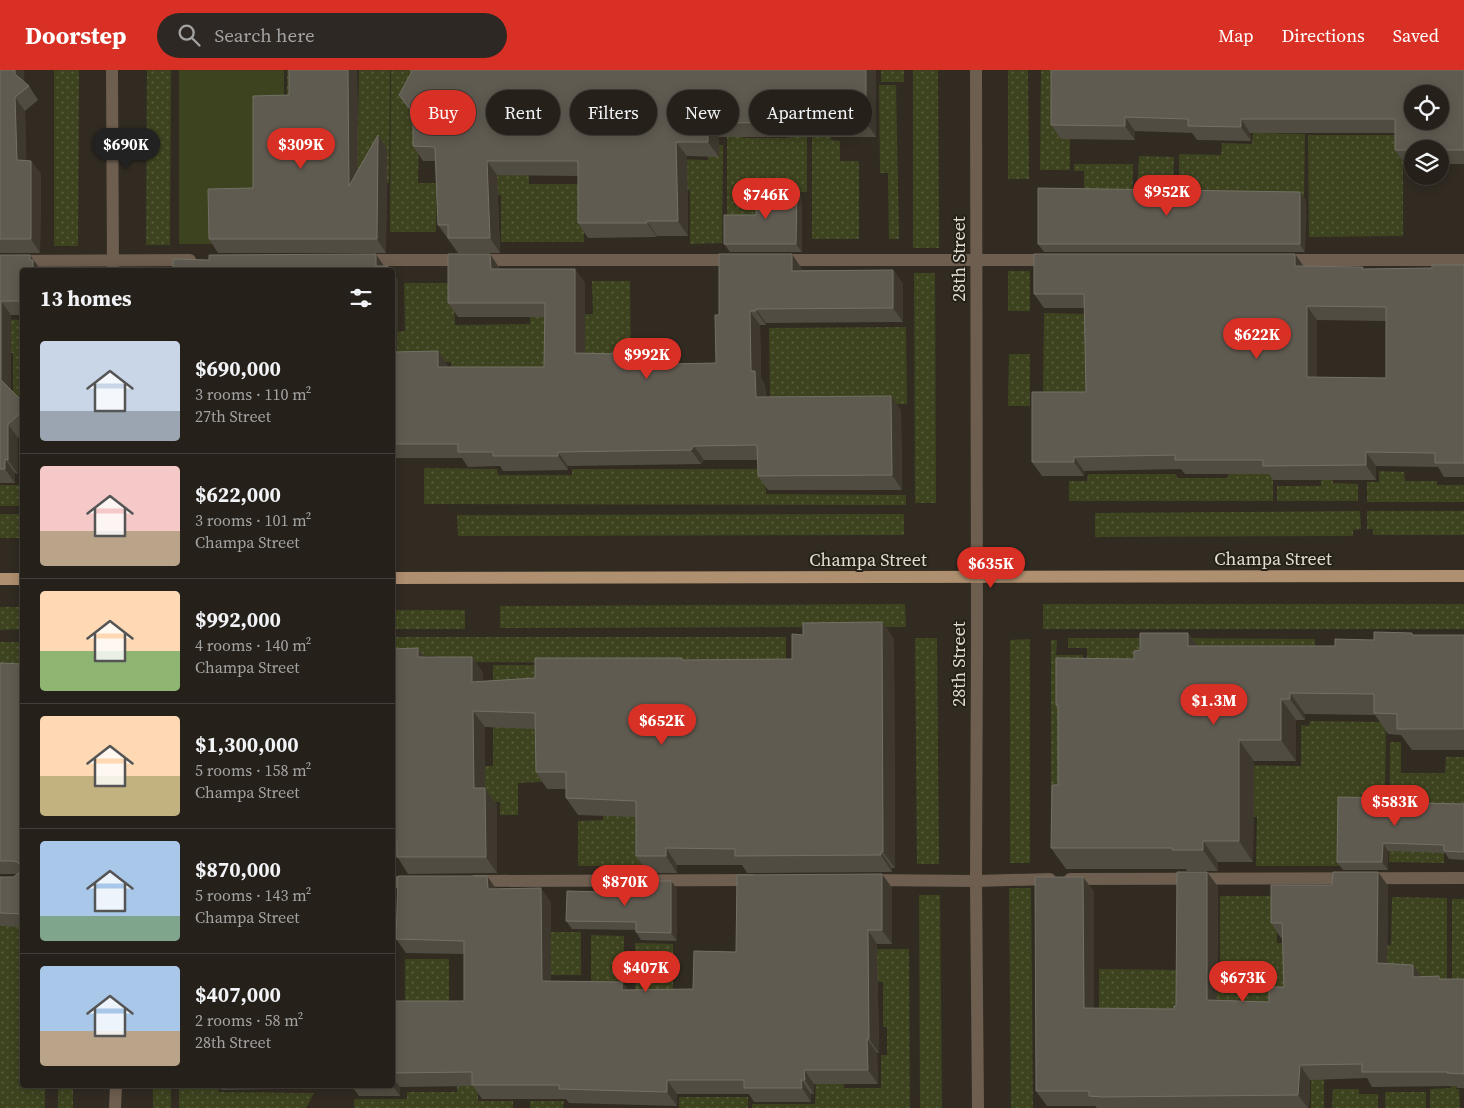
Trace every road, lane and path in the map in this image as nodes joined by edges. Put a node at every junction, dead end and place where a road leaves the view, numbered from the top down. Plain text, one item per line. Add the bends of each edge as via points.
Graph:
1 (112, 70) edge
2 (976, 70) edge
3 (205, 260) edge
4 (355, 260) edge
5 (743, 260) edge
6 (772, 260) edge
7 (976, 260) junction
8 (1064, 260) edge
9 (1274, 260) edge
10 (1464, 260) edge
11 (0, 261) edge
12 (113, 265) edge
13 (1464, 576) edge
14 (977, 577) junction
15 (395, 578) edge
16 (0, 579) edge
17 (20, 579) edge
18 (1464, 878) edge
19 (766, 880) edge
20 (855, 880) edge
21 (976, 881) junction
22 (395, 882) edge
23 (432, 882) edge
24 (461, 882) edge
25 (116, 1088) edge
26 (115, 1108) edge
27 (978, 1108) edge

1 - 12 street
2 - 7 street, 28th Street
3 - 12 street
4 - 5 street
6 - 7 street
7 - 8 street
7 - 14 street, 28th Street
9 - 10 street
11 - 12 street
13 - 14 main road, Champa Street
14 - 15 main road, Champa Street
14 - 21 street, 28th Street
16 - 17 main road
18 - 21 street
19 - 24 street
20 - 21 street
21 - 27 street, 28th Street
22 - 23 street
25 - 26 street

